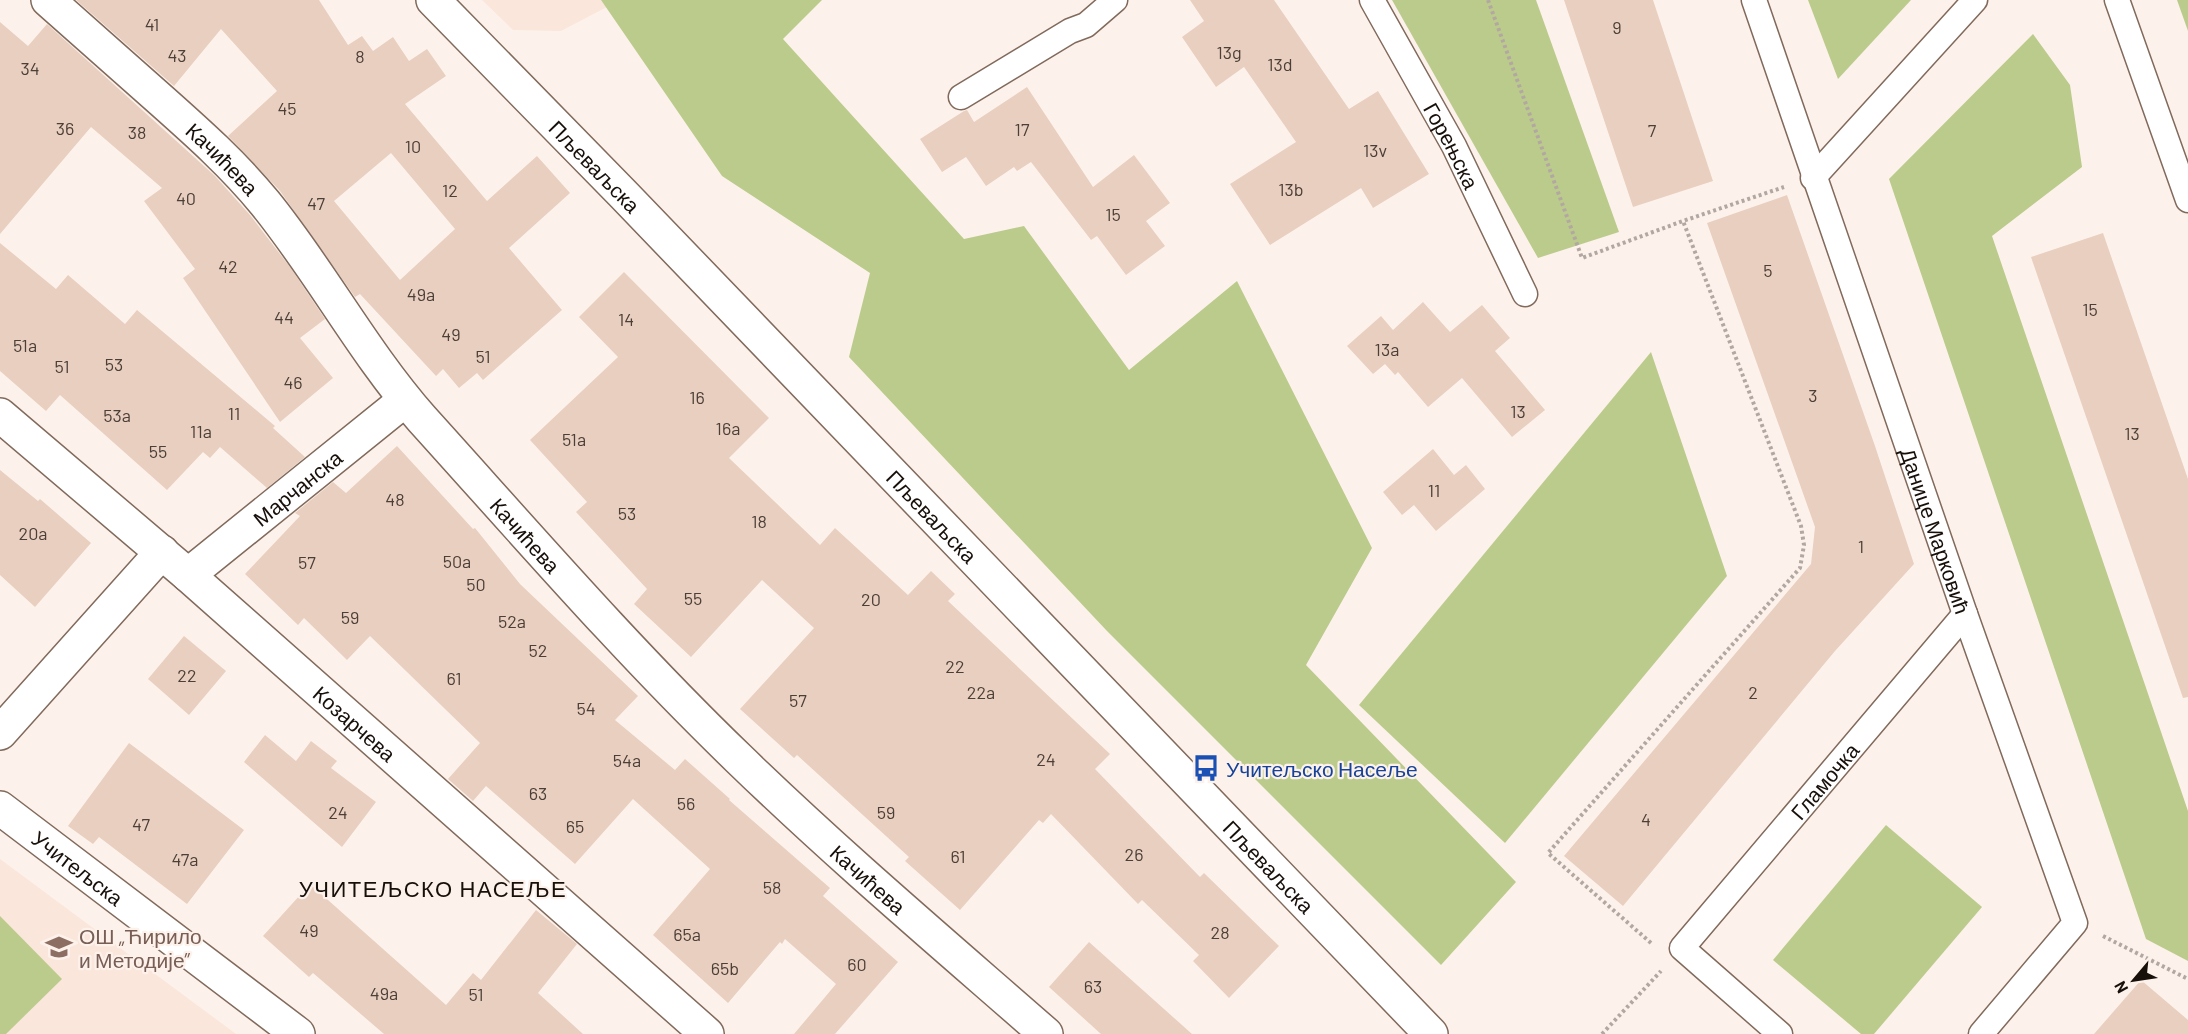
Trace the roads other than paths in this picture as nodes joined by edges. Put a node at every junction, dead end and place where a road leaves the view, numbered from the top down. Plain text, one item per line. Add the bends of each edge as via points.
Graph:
1 (48, 0) edge
2 (433, 0) edge
3 (1115, 0) edge
4 (1372, 0) edge
5 (1754, 0) edge
6 (1975, 0) edge
7 (2117, 0) edge
8 (961, 97) dead end
9 (1813, 178) junction
10 (2188, 200) edge
11 (1525, 294) dead end
12 (405, 400) junction
13 (0, 415) edge
14 (162, 552) junction
15 (188, 575) junction
16 (1965, 614) junction
17 (0, 734) edge
18 (0, 808) edge
19 (298, 1034) edge
20 (707, 1034) edge
21 (1046, 1034) edge
22 (1431, 1034) edge
23 (1780, 1034) edge
24 (1982, 1034) edge

1 - 12 street, Качићева via 206,140 262,200
2 - 22 street, Пљеваљска
3 - 8 lane via 1086,25
4 - 11 lane, Горењска via 1454,146
5 - 9 lane, Данице Марковић
6 - 9 lane
7 - 10 lane
9 - 16 lane, Данице Марковић
12 - 15 street, Марчанска
12 - 21 street, Качићева via 578,592 739,759
13 - 14 street, Козарчева
14 - 15 street, Козарчева
14 - 17 street
15 - 20 street, Козарчева
16 - 23 lane, Гламочка via 1682,948
16 - 24 lane, Данице Марковић via 2075,923
18 - 19 street, Учитељска

